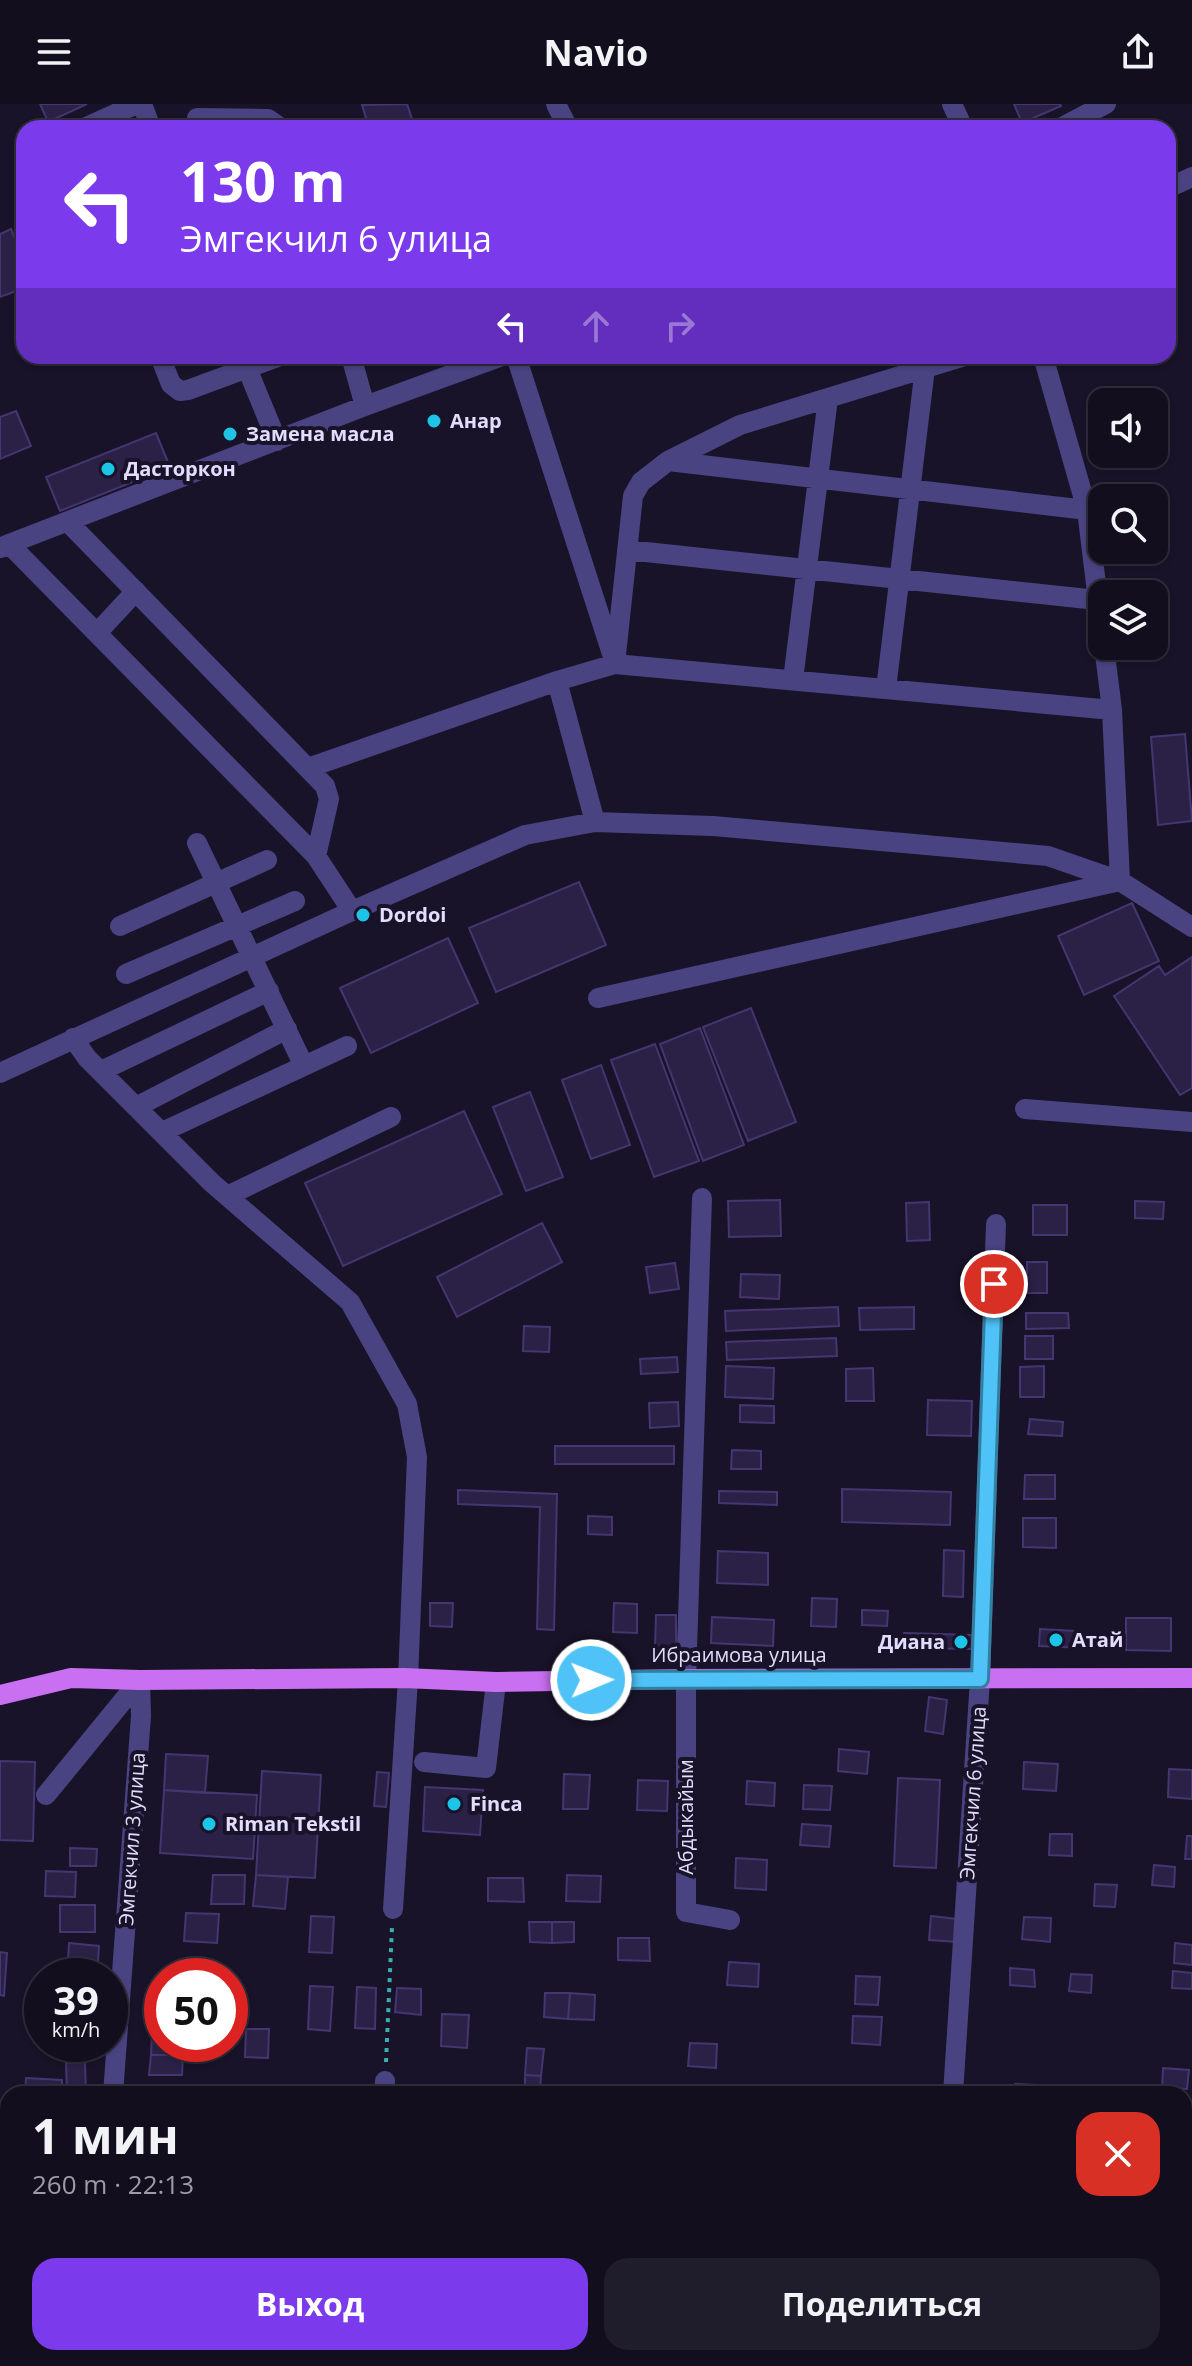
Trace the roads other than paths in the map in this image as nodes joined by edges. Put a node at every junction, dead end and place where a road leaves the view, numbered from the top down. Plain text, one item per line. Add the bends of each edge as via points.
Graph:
1 (139, 104) edge
2 (1106, 104) edge
3 (196, 117) edge
4 (102, 120) edge
5 (269, 120) edge
6 (1075, 120) edge
7 (163, 364) edge
8 (242, 364) edge
9 (244, 364) edge
10 (353, 364) edge
11 (480, 364) edge
12 (519, 364) edge
13 (938, 364) edge
14 (1045, 364) edge
15 (925, 368) junction
16 (828, 398) junction
17 (365, 406) junction
18 (277, 441) junction
19 (668, 461) junction
20 (818, 479) junction
21 (911, 489) junction
22 (1087, 510) junction
23 (68, 522) junction
24 (4, 546) edge
25 (627, 550) junction
26 (806, 569) junction
27 (900, 579) junction
28 (1095, 580) edge
29 (136, 591) junction
30 (1088, 599) edge
31 (97, 633) junction
32 (1106, 660) edge
33 (615, 664) junction
34 (793, 680) junction
35 (557, 681) junction
36 (886, 689) junction
37 (1112, 710) junction
38 (308, 768) junction
39 (595, 822) junction
40 (197, 843) dead end
41 (316, 856) junction
42 (267, 860) dead end
43 (1120, 881) junction
44 (217, 884) junction
45 (295, 901) dead end
46 (352, 911) junction
47 (120, 926) dead end
48 (238, 926) junction
49 (1192, 927) edge
50 (253, 956) junction
51 (126, 974) dead end
52 (269, 991) junction
53 (598, 998) dead end
54 (287, 1029) junction
55 (73, 1038) junction
56 (347, 1046) dead end
57 (304, 1066) junction
58 (101, 1071) junction
59 (0, 1073) edge
60 (136, 1107) junction
61 (1025, 1109) dead end
62 (391, 1117) dead end
63 (1192, 1122) edge
64 (162, 1132) junction
65 (227, 1196) junction
66 (702, 1198) dead end
67 (996, 1224) dead end
68 (1192, 1678) edge
69 (408, 1679) junction
70 (686, 1679) junction
71 (980, 1679) junction
72 (140, 1680) junction
73 (496, 1682) junction
74 (0, 1695) edge
75 (424, 1762) dead end
76 (46, 1795) dead end
77 (393, 1909) road end
78 (730, 1920) dead end
79 (114, 2086) edge
80 (954, 2086) edge

1 - 4 street
2 - 6 street
3 - 5 street
7 - 8 street via 180,391
9 - 18 street
10 - 17 street
11 - 17 street
12 - 33 street
13 - 15 street
14 - 22 street
15 - 16 street
15 - 21 street
16 - 19 street via 740,425
16 - 20 street
17 - 18 street
18 - 23 street
19 - 20 street
19 - 25 street via 641,482 633,496
20 - 21 street
20 - 26 street
21 - 22 street
21 - 27 street
22 - 28 street
23 - 24 street
23 - 29 street
24 - 31 street
25 - 26 street
25 - 33 street
26 - 27 street
26 - 34 street
27 - 30 street
27 - 36 street
29 - 31 street
29 - 38 street
31 - 41 street
32 - 37 street
33 - 34 street
33 - 35 street
34 - 36 street
35 - 38 street
35 - 39 street
36 - 37 street
37 - 43 street
38 - 41 street via 329,799
39 - 43 street via 713,826 1048,856
39 - 46 street via 525,835
40 - 44 street
41 - 46 street
42 - 44 street
43 - 49 street
43 - 53 street
44 - 47 street
44 - 48 street
45 - 48 street
46 - 50 street
48 - 50 street
48 - 51 street
50 - 52 street
50 - 55 street
52 - 54 street
52 - 58 street
54 - 57 street
54 - 60 street
55 - 58 street
55 - 59 street
56 - 57 street
57 - 64 street
58 - 60 street
60 - 64 street
61 - 63 street
62 - 65 street
64 - 65 street
65 - 69 street via 350,1302 407,1404 417,1457
66 - 70 street
67 - 71 street, Эмгекчил 6 улица
68 - 71 main road, Ибраимова улица
69 - 72 main road, Ибраимова улица
69 - 73 main road, Ибраимова улица
69 - 77 street
70 - 71 main road, Ибраимова улица
70 - 73 main road, Ибраимова улица
70 - 78 street, Абдыкайым via 686,1912
71 - 80 street, Эмгекчил 6 улица
72 - 74 main road, Ибраимова улица via 71,1678
72 - 76 street
72 - 79 street, Эмгекчил 3 улица
73 - 75 street via 486,1768

